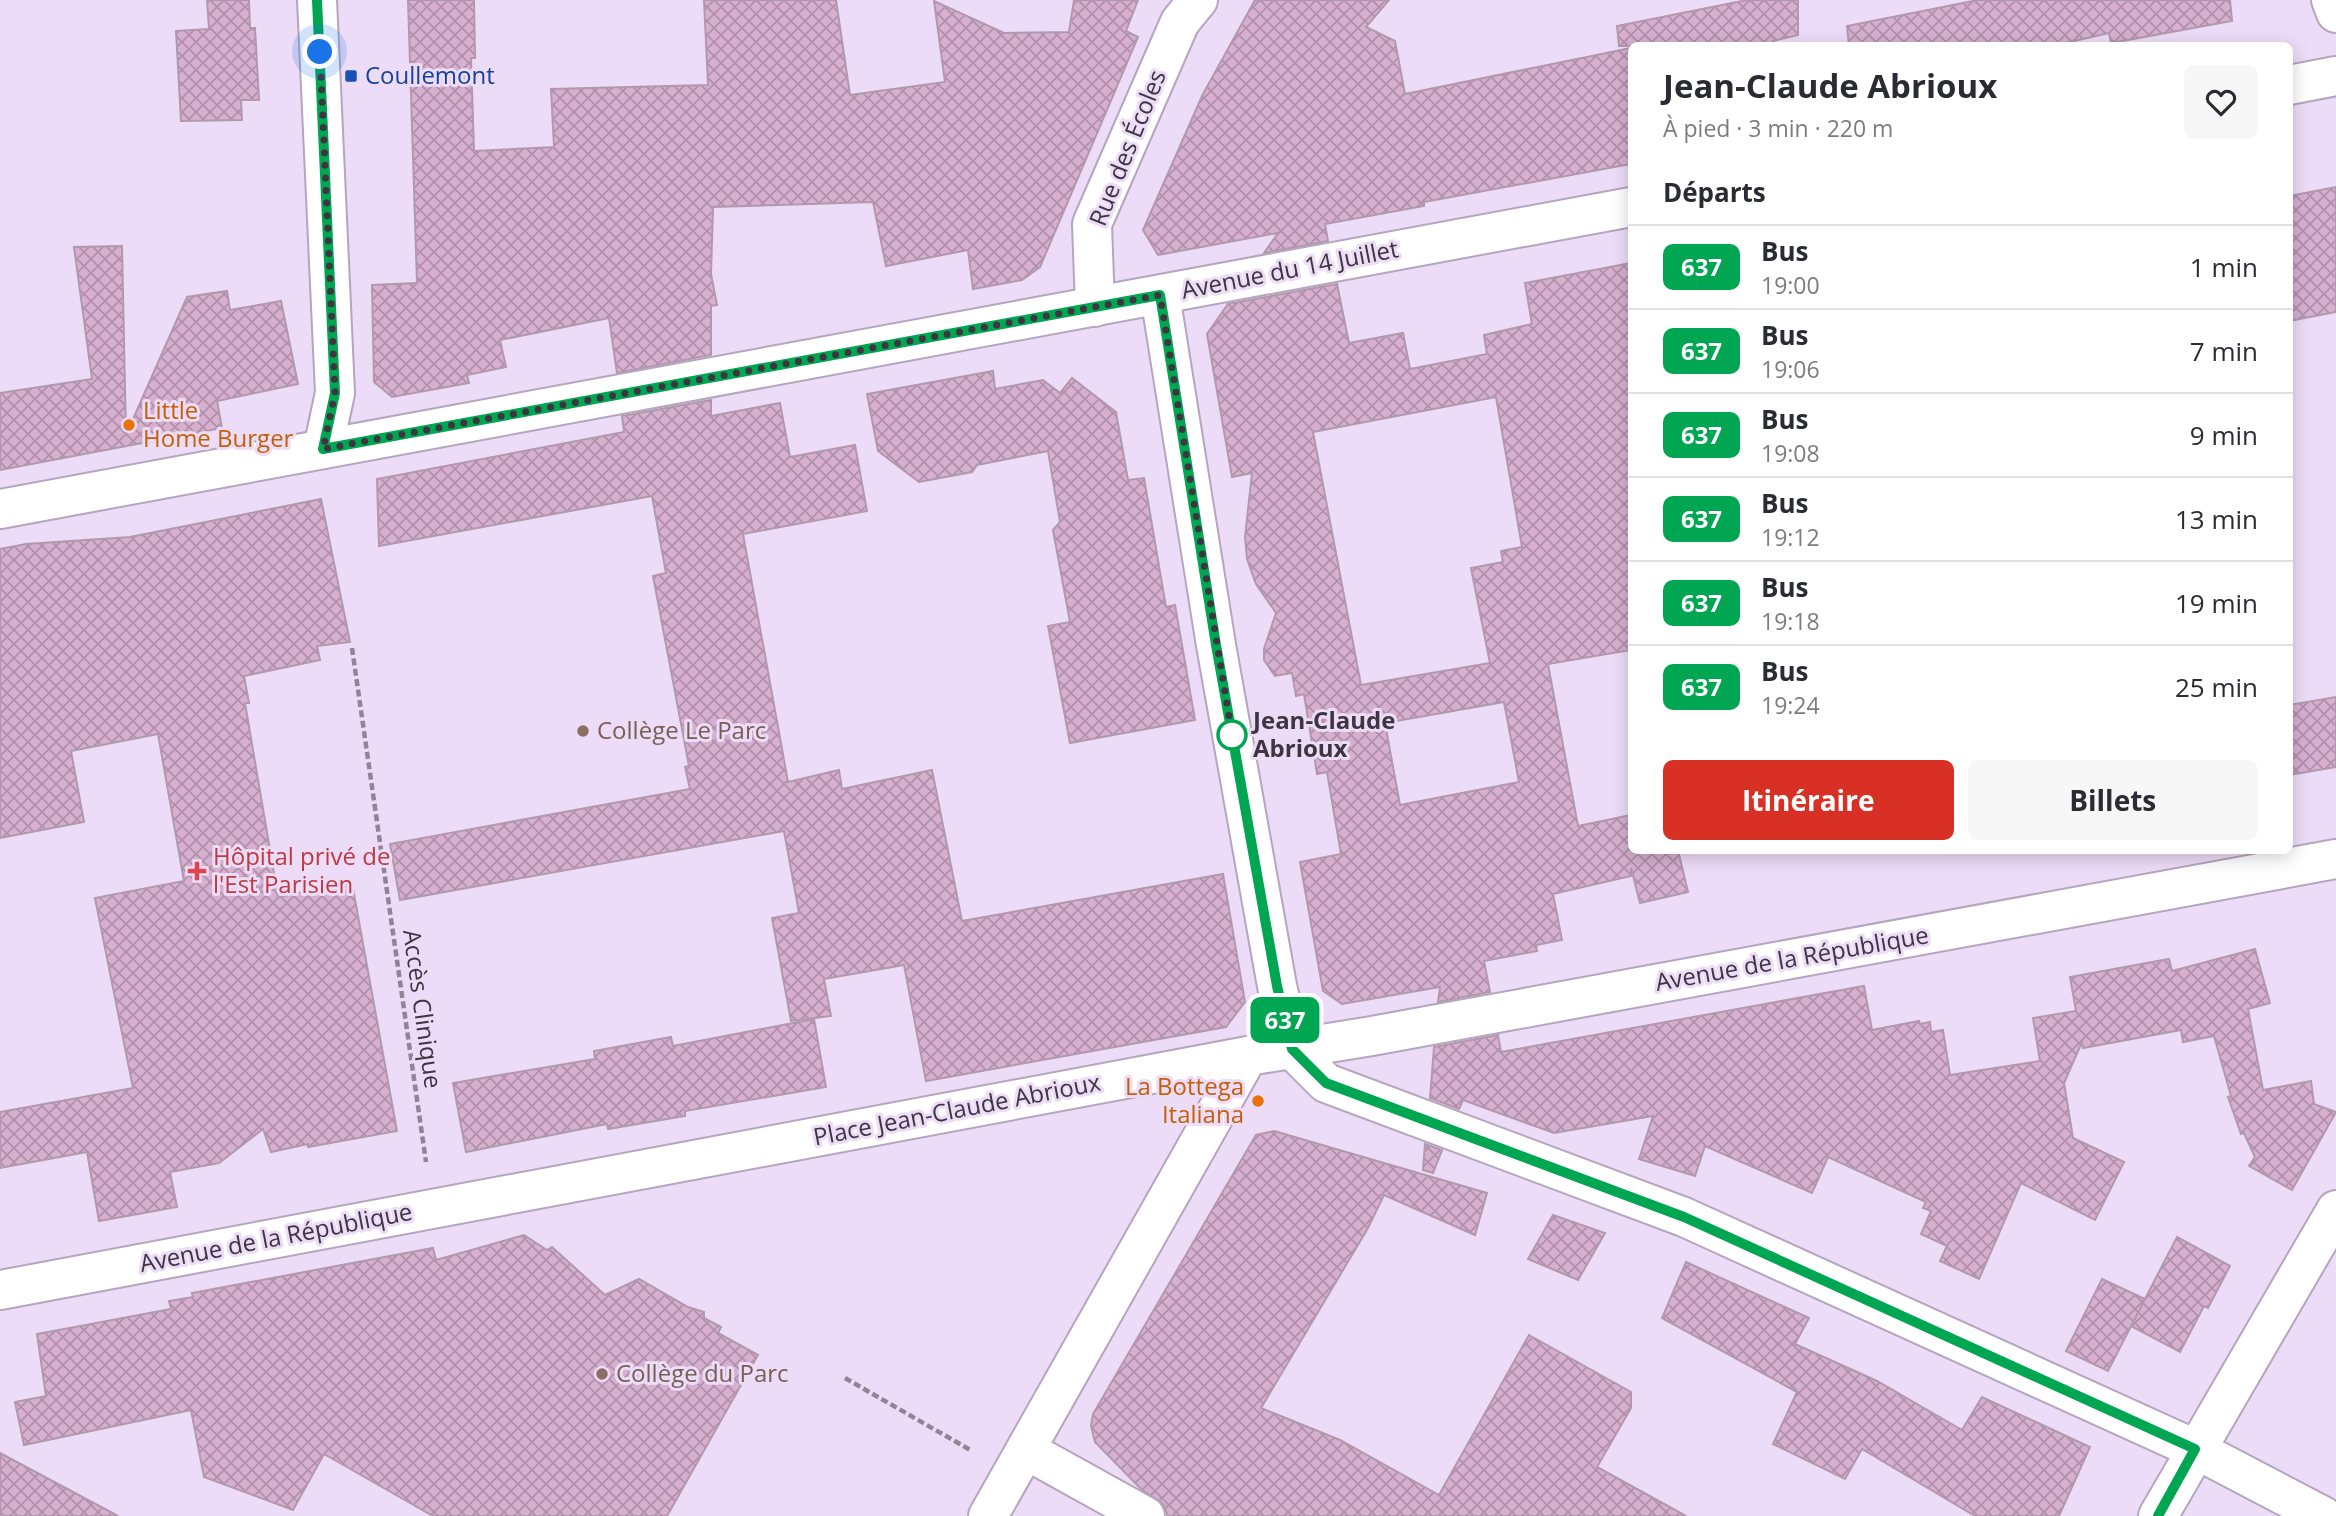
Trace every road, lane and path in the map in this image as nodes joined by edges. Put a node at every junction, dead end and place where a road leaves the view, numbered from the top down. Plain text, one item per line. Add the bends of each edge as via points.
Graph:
1 (317, 0) edge
2 (2331, 0) edge
3 (1185, 7) edge
4 (2336, 13) edge
5 (2336, 76) edge
6 (2293, 84) edge
7 (1628, 208) edge
8 (1160, 295) junction
9 (1095, 307) junction
10 (323, 449) junction
11 (0, 509) edge
12 (352, 648) dead end
13 (2336, 859) edge
14 (1292, 1049) junction
15 (1248, 1056) junction
16 (552, 1186) joint
17 (433, 1208) junction
18 (2336, 1210) edge
19 (0, 1290) edge
20 (845, 1378) dead end
21 (2195, 1449) junction
22 (1019, 1462) junction
23 (988, 1516) edge
24 (1145, 1516) edge
25 (2158, 1516) edge
26 (2323, 1516) edge

1 - 10 street via 335,393
2 - 4 street
3 - 9 street, Rue des Écoles via 1092,225
5 - 6 street
7 - 8 street, Avenue du 14 Juillet
8 - 9 street, Avenue du 14 Juillet
8 - 14 street via 1216,645
9 - 10 street, Avenue du 14 Juillet
10 - 11 street, Avenue du 14 Juillet
12 - 17 path, Accès Clinique
13 - 14 street, Avenue de la République
14 - 15 street, Avenue de la République
14 - 21 street via 1326,1083 1684,1217
15 - 16 street, Place Jean-Claude Abrioux
15 - 22 street
16 - 17 street, Avenue de la République
17 - 19 street, Avenue de la République
18 - 21 street
20 - 22 path
21 - 25 street
21 - 26 street
22 - 23 street
22 - 24 street

